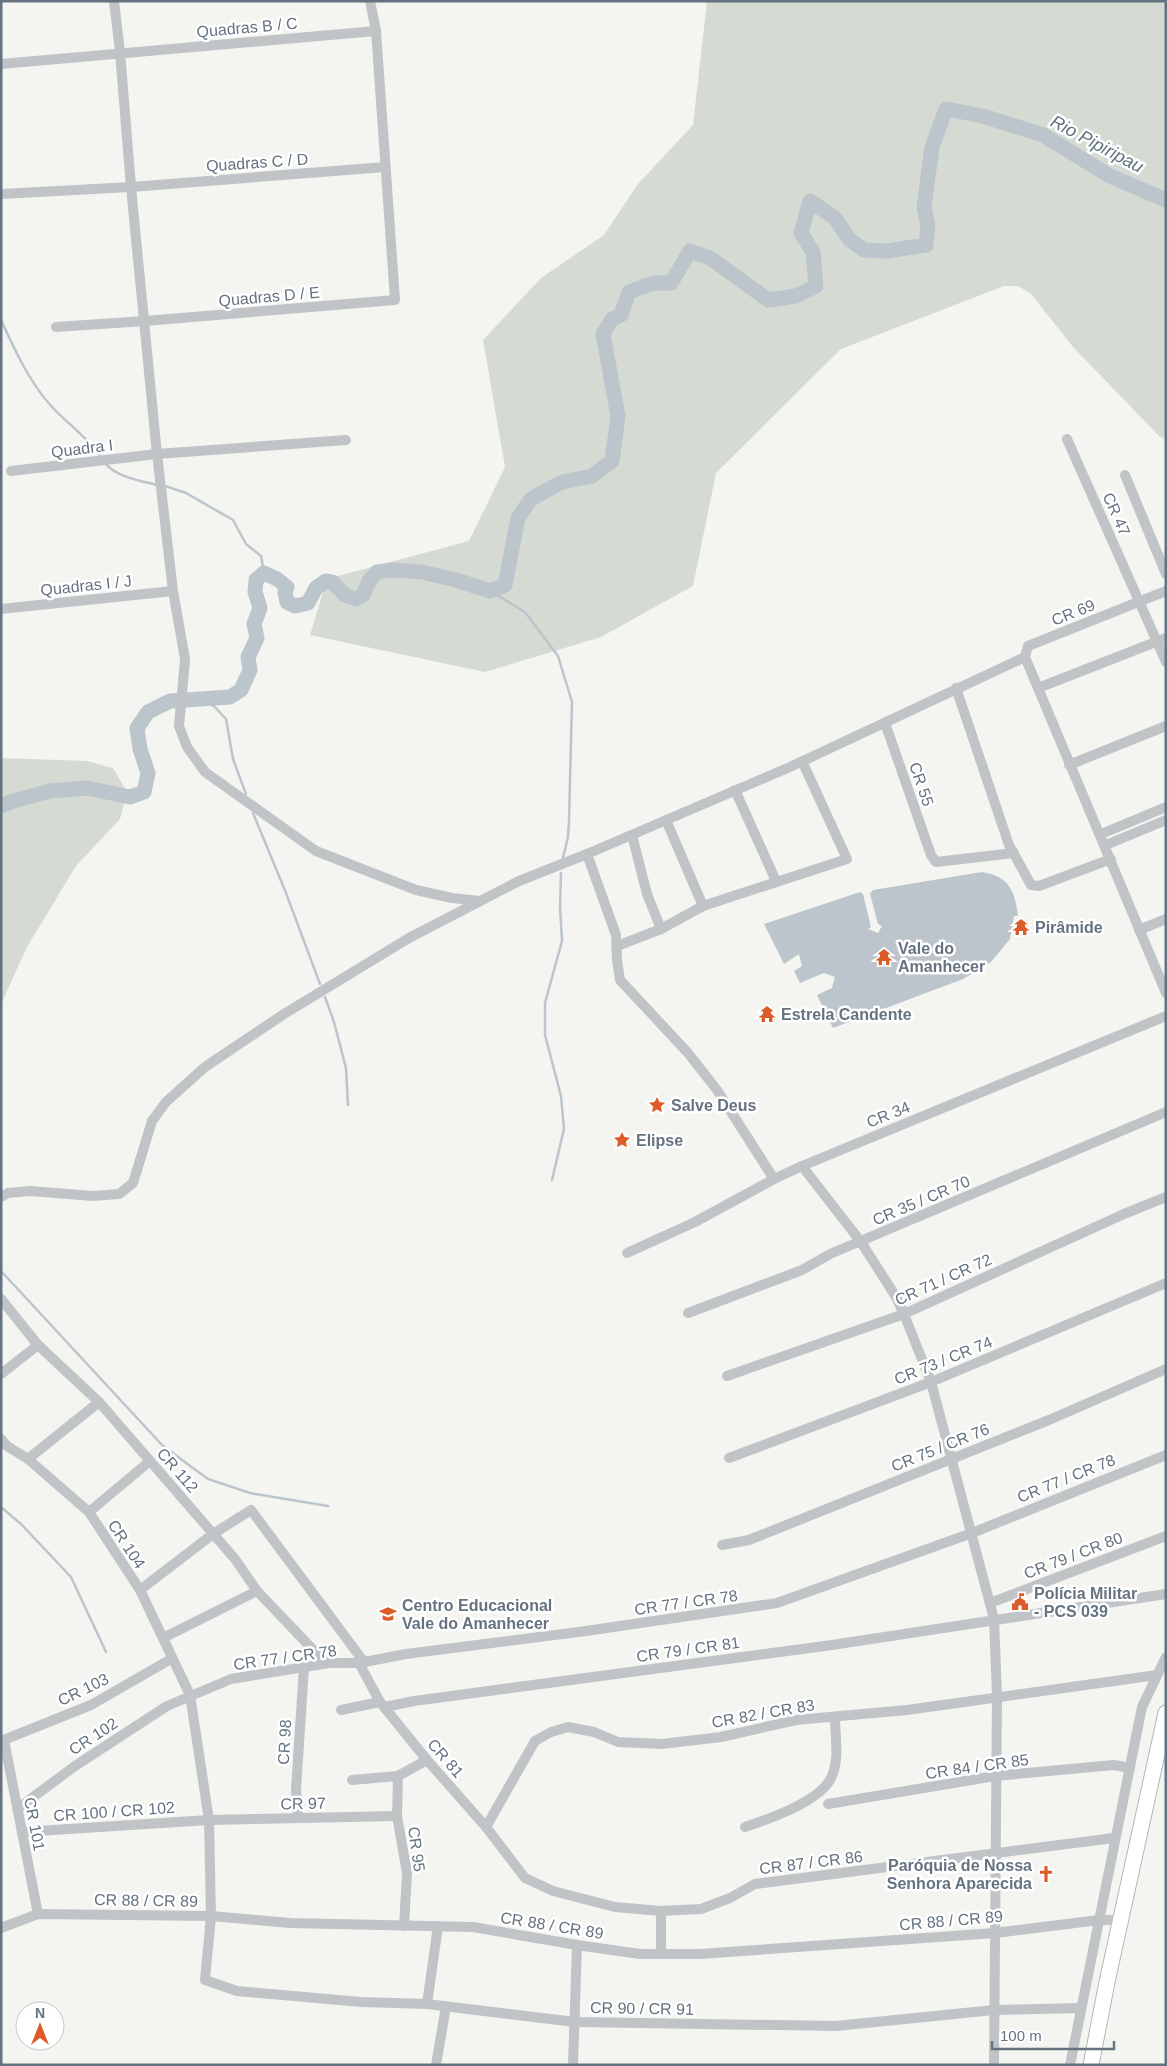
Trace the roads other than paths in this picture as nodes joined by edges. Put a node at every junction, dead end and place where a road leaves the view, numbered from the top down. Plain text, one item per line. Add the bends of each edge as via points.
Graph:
1 (114, 1) edge
2 (370, 1) edge
3 (376, 31) junction
4 (120, 52) junction
5 (1, 64) edge
6 (385, 167) junction
7 (131, 187) junction
8 (1, 194) edge
9 (145, 321) junction
10 (56, 327) dead end
11 (1068, 439) dead end
12 (346, 440) dead end
13 (157, 454) junction
14 (11, 471) dead end
15 (1125, 475) dead end
16 (1166, 574) edge
17 (173, 591) junction
18 (1166, 591) edge
19 (1139, 601) junction
20 (1, 609) edge
21 (1161, 640) edge
22 (1026, 656) junction
23 (1166, 662) edge
24 (956, 688) junction
25 (1038, 688) junction
26 (885, 723) junction
27 (1166, 726) edge
28 (802, 761) junction
29 (1070, 765) junction
30 (735, 790) junction
31 (1166, 807) edge
32 (666, 820) junction
33 (1166, 820) edge
34 (1101, 834) junction
35 (632, 835) junction
36 (1106, 846) junction
37 (1014, 853) junction
38 (587, 854) junction
39 (1111, 859) junction
40 (776, 881) junction
41 (480, 901) junction
42 (703, 906) junction
43 (1166, 919) edge
44 (661, 929) junction
45 (1139, 930) junction
46 (617, 946) junction
47 (1166, 993) edge
48 (1166, 1016) edge
49 (1166, 1112) edge
50 (802, 1166) junction
51 (774, 1179) junction
52 (1, 1197) edge
53 (1166, 1197) edge
54 (861, 1242) junction
55 (627, 1252) dead end
56 (1166, 1283) edge
57 (1, 1299) edge
58 (688, 1313) dead end
59 (904, 1314) junction
60 (38, 1345) junction
61 (1166, 1369) edge
62 (1, 1374) edge
63 (726, 1376) dead end
64 (931, 1382) junction
65 (99, 1402) junction
66 (1, 1439) edge
67 (1166, 1455) edge
68 (729, 1458) dead end
69 (951, 1458) junction
70 (28, 1459) junction
71 (150, 1461) junction
72 (89, 1512) junction
73 (972, 1533) junction
74 (213, 1534) junction
75 (1166, 1536) edge
76 (722, 1545) dead end
77 (140, 1590) junction
78 (257, 1591) junction
79 (1166, 1594) edge
80 (990, 1603) junction
81 (994, 1619) junction
82 (164, 1638) junction
83 (1166, 1657) edge
84 (171, 1659) junction
85 (362, 1662) junction
86 (329, 1663) junction
87 (304, 1667) junction
88 (1157, 1675) junction
89 (190, 1695) junction
90 (997, 1696) junction
91 (382, 1704) junction
92 (341, 1710) dead end
93 (1166, 1713) edge
94 (835, 1717) junction
95 (2, 1740) edge
96 (427, 1760) junction
97 (1130, 1768) junction
98 (398, 1776) junction
99 (995, 1776) junction
100 (352, 1780) dead end
101 (828, 1804) dead end
102 (17, 1809) junction
103 (397, 1816) junction
104 (298, 1818) junction
105 (209, 1820) junction
106 (486, 1826) junction
107 (745, 1827) dead end
108 (22, 1832) junction
109 (1114, 1838) junction
110 (995, 1854) junction
111 (661, 1911) junction
112 (38, 1914) junction
113 (211, 1916) junction
114 (1099, 1920) junction
115 (1120, 1920) junction
116 (404, 1926) junction
117 (438, 1926) junction
118 (1, 1928) edge
119 (995, 1933) junction
120 (577, 1945) junction
121 (662, 1954) junction
122 (205, 1980) joint
123 (427, 2004) junction
124 (446, 2006) junction
125 (1081, 2008) junction
126 (994, 2010) junction
127 (575, 2022) junction
128 (436, 2065) edge
129 (573, 2065) edge
130 (994, 2065) edge
131 (1070, 2065) edge
132 (1091, 2065) edge

1 - 4 street
2 - 3 street
3 - 4 street, Quadras B / C
3 - 6 street
4 - 5 street, Quadras B / C
4 - 7 street
6 - 7 street, Quadras C / D
6 - 9 street, Quadras D / E via 395,300
7 - 8 street, Quadras C / D
7 - 9 street
9 - 10 street, Quadras D / E
9 - 13 street
11 - 19 street, CR 47
12 - 13 street, Quadra I
13 - 14 street, Quadra I
13 - 17 street
15 - 16 street
17 - 20 street, Quadras I / J
17 - 41 street via 185,659 179,726 187,747 205,772 316,851 416,890
18 - 19 street
19 - 21 street, CR 47
19 - 22 street, CR 69 via 1028,646
21 - 23 street, CR 47
21 - 25 street
22 - 24 street
22 - 25 street
24 - 26 street
24 - 37 street
25 - 29 street
26 - 28 street
26 - 37 street, CR 55 via 936,862
27 - 29 street
28 - 30 street
28 - 40 street via 847,859
29 - 34 street
30 - 32 street
30 - 40 street
31 - 34 street
32 - 35 street
32 - 42 street
33 - 36 street
34 - 36 street
35 - 38 street
35 - 44 street via 647,894
36 - 39 street
37 - 39 street via 1034,886
38 - 41 street via 519,881
38 - 46 street
39 - 45 street
40 - 42 street
41 - 52 street via 409,938 284,1014 206,1067 166,1102 152,1121 133,1183 119,1194 93,1196 30,1191
42 - 44 street
43 - 45 street
44 - 46 street
45 - 47 street
46 - 51 street via 620,980 688,1053
48 - 50 street, CR 34
49 - 54 street, CR 35 / CR 70
50 - 51 street, CR 34
50 - 54 street
51 - 55 street, CR 34 via 695,1222
53 - 59 street, CR 71 / CR 72
54 - 58 street, CR 35 / CR 70 via 802,1270
54 - 59 street
56 - 64 street, CR 73 / CR 74
57 - 60 street, CR 112
59 - 63 street, CR 71 / CR 72
59 - 64 street
60 - 62 street
60 - 65 street, CR 112
61 - 69 street, CR 75 / CR 76
64 - 68 street, CR 73 / CR 74
64 - 69 street
65 - 70 street
65 - 71 street, CR 112
66 - 70 street, CR 104
67 - 73 street, CR 77 / CR 78
69 - 73 street
69 - 76 street, CR 75 / CR 76 via 749,1540
70 - 72 street, CR 104
71 - 72 street
71 - 74 street, CR 112
72 - 77 street, CR 104
73 - 80 street
73 - 85 street, CR 77 / CR 78 via 777,1603
74 - 77 street
74 - 78 street, CR 112
74 - 85 street, CR 81 via 251,1510
75 - 80 street, CR 79 / CR 80
77 - 82 street, CR 104
78 - 82 street
78 - 86 street, CR 112
79 - 81 street, CR 79 / CR 81
80 - 81 street
81 - 90 street
81 - 91 street, CR 79 / CR 81 via 832,1645
82 - 84 street, CR 104
83 - 88 street
84 - 89 street, CR 104
84 - 95 street, CR 103 via 91,1705
85 - 86 street, CR 77 / CR 78
85 - 91 street, CR 81
86 - 87 street, CR 77 / CR 78
87 - 89 street, CR 77 / CR 78 via 231,1679
87 - 104 street, CR 98 via 296,1790
88 - 90 street, CR 82 / CR 83
88 - 97 street via 1142,1707
89 - 102 street, CR 102 via 167,1706 75,1766
89 - 105 street, CR 104
90 - 94 street, CR 82 / CR 83
90 - 99 street
91 - 92 street, CR 79 / CR 81
91 - 96 street, CR 81
93 - 115 main road
94 - 106 street, CR 82 / CR 83 via 796,1720 721,1737 662,1744 618,1742 594,1732 568,1727 551,1732 535,1742
94 - 107 street via 835,1766 823,1788 796,1807
95 - 102 street, CR 101
96 - 98 street
96 - 106 street, CR 81
97 - 99 street, CR 84 / CR 85 via 1114,1765
97 - 109 street
98 - 100 street
98 - 103 street, CR 95
99 - 101 street, CR 84 / CR 85
99 - 110 street
102 - 108 street, CR 101
103 - 104 street, CR 97
103 - 116 street, CR 95 via 407,1873
104 - 105 street, CR 97
105 - 108 street, CR 100 / CR 102
105 - 113 street, CR 104
106 - 111 street, CR 87 / CR 86 via 524,1878 552,1892 615,1907
108 - 112 street, CR 101
109 - 110 street, CR 87 / CR 86
109 - 114 street
110 - 111 street, CR 87 / CR 86 via 755,1884 701,1909
110 - 119 street
111 - 121 street
112 - 113 street, CR 88 / CR 89
112 - 118 street, CR 88 / CR 89
113 - 116 street, CR 88 / CR 89 via 290,1923
113 - 122 street, CR 104
114 - 115 street, CR 88 / CR 89
114 - 119 street, CR 88 / CR 89
114 - 125 street
115 - 132 main road
116 - 117 street, CR 88 / CR 89
117 - 120 street, CR 88 / CR 89 via 473,1927
117 - 123 street
119 - 121 street, CR 88 / CR 89
119 - 126 street
120 - 121 street, CR 88 / CR 89
120 - 127 street
122 - 123 street, CR 90 / CR 91 via 237,1991 361,2002
123 - 124 street, CR 90 / CR 91
124 - 127 street, CR 90 / CR 91
124 - 128 street
125 - 126 street, CR 90 / CR 91
125 - 131 street
126 - 127 street, CR 90 / CR 91 via 836,2026
126 - 130 street
127 - 129 street

